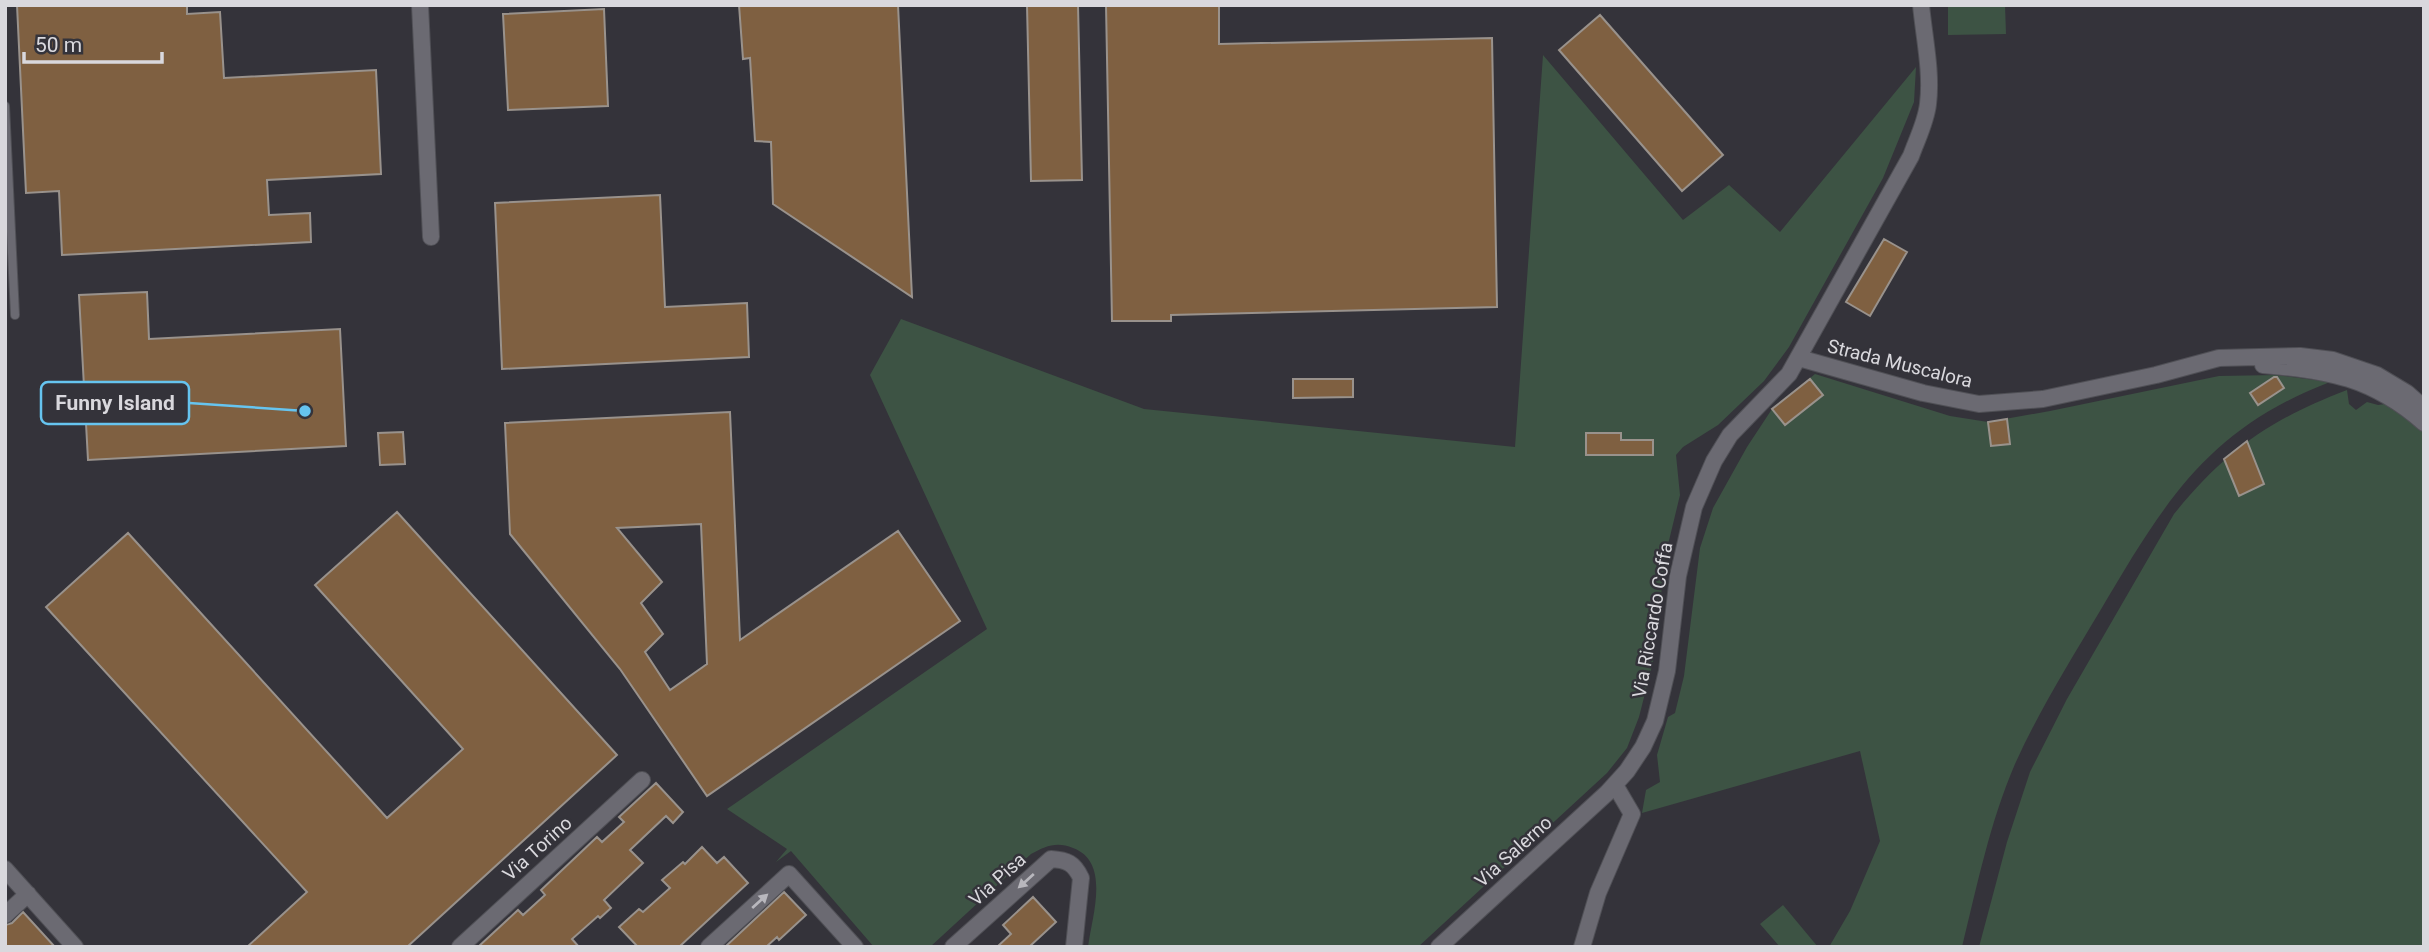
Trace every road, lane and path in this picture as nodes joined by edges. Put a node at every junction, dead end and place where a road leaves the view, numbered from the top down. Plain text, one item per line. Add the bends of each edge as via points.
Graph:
1 (420, 5) edge
2 (1921, 5) edge
3 (5, 106) edge
4 (431, 237) dead end
5 (15, 315) dead end
6 (1799, 358) junction
7 (2156, 375) junction
8 (2424, 408) edge
9 (2424, 423) edge
10 (642, 780) dead end
11 (1615, 785) junction
12 (5, 869) edge
13 (27, 894) junction
14 (5, 915) edge
15 (75, 947) edge
16 (460, 947) edge
17 (709, 947) edge
18 (855, 947) edge
19 (953, 947) edge
20 (1074, 947) edge
21 (1439, 947) edge
22 (1583, 947) edge

1 - 4 street
2 - 6 street, Via Riccardo Coffa via 1929,82 1924,122 1910,156
3 - 5 lane
6 - 7 street, Strada Muscalora via 1979,404 2043,399
6 - 11 street, Via Riccardo Coffa via 1730,435 1694,507 1655,721 1643,747
7 - 8 street via 2219,358 2311,357 2376,374
7 - 9 street via 2262,365 2333,373 2401,403
10 - 16 street, Via Torino
11 - 21 street, Via Salerno
11 - 22 street via 1632,814 1598,893
12 - 13 street
13 - 14 street
13 - 15 street
17 -> 18 street via 789,874
20 -> 19 street, Via Pisa via 1081,878 1066,860 1051,859

